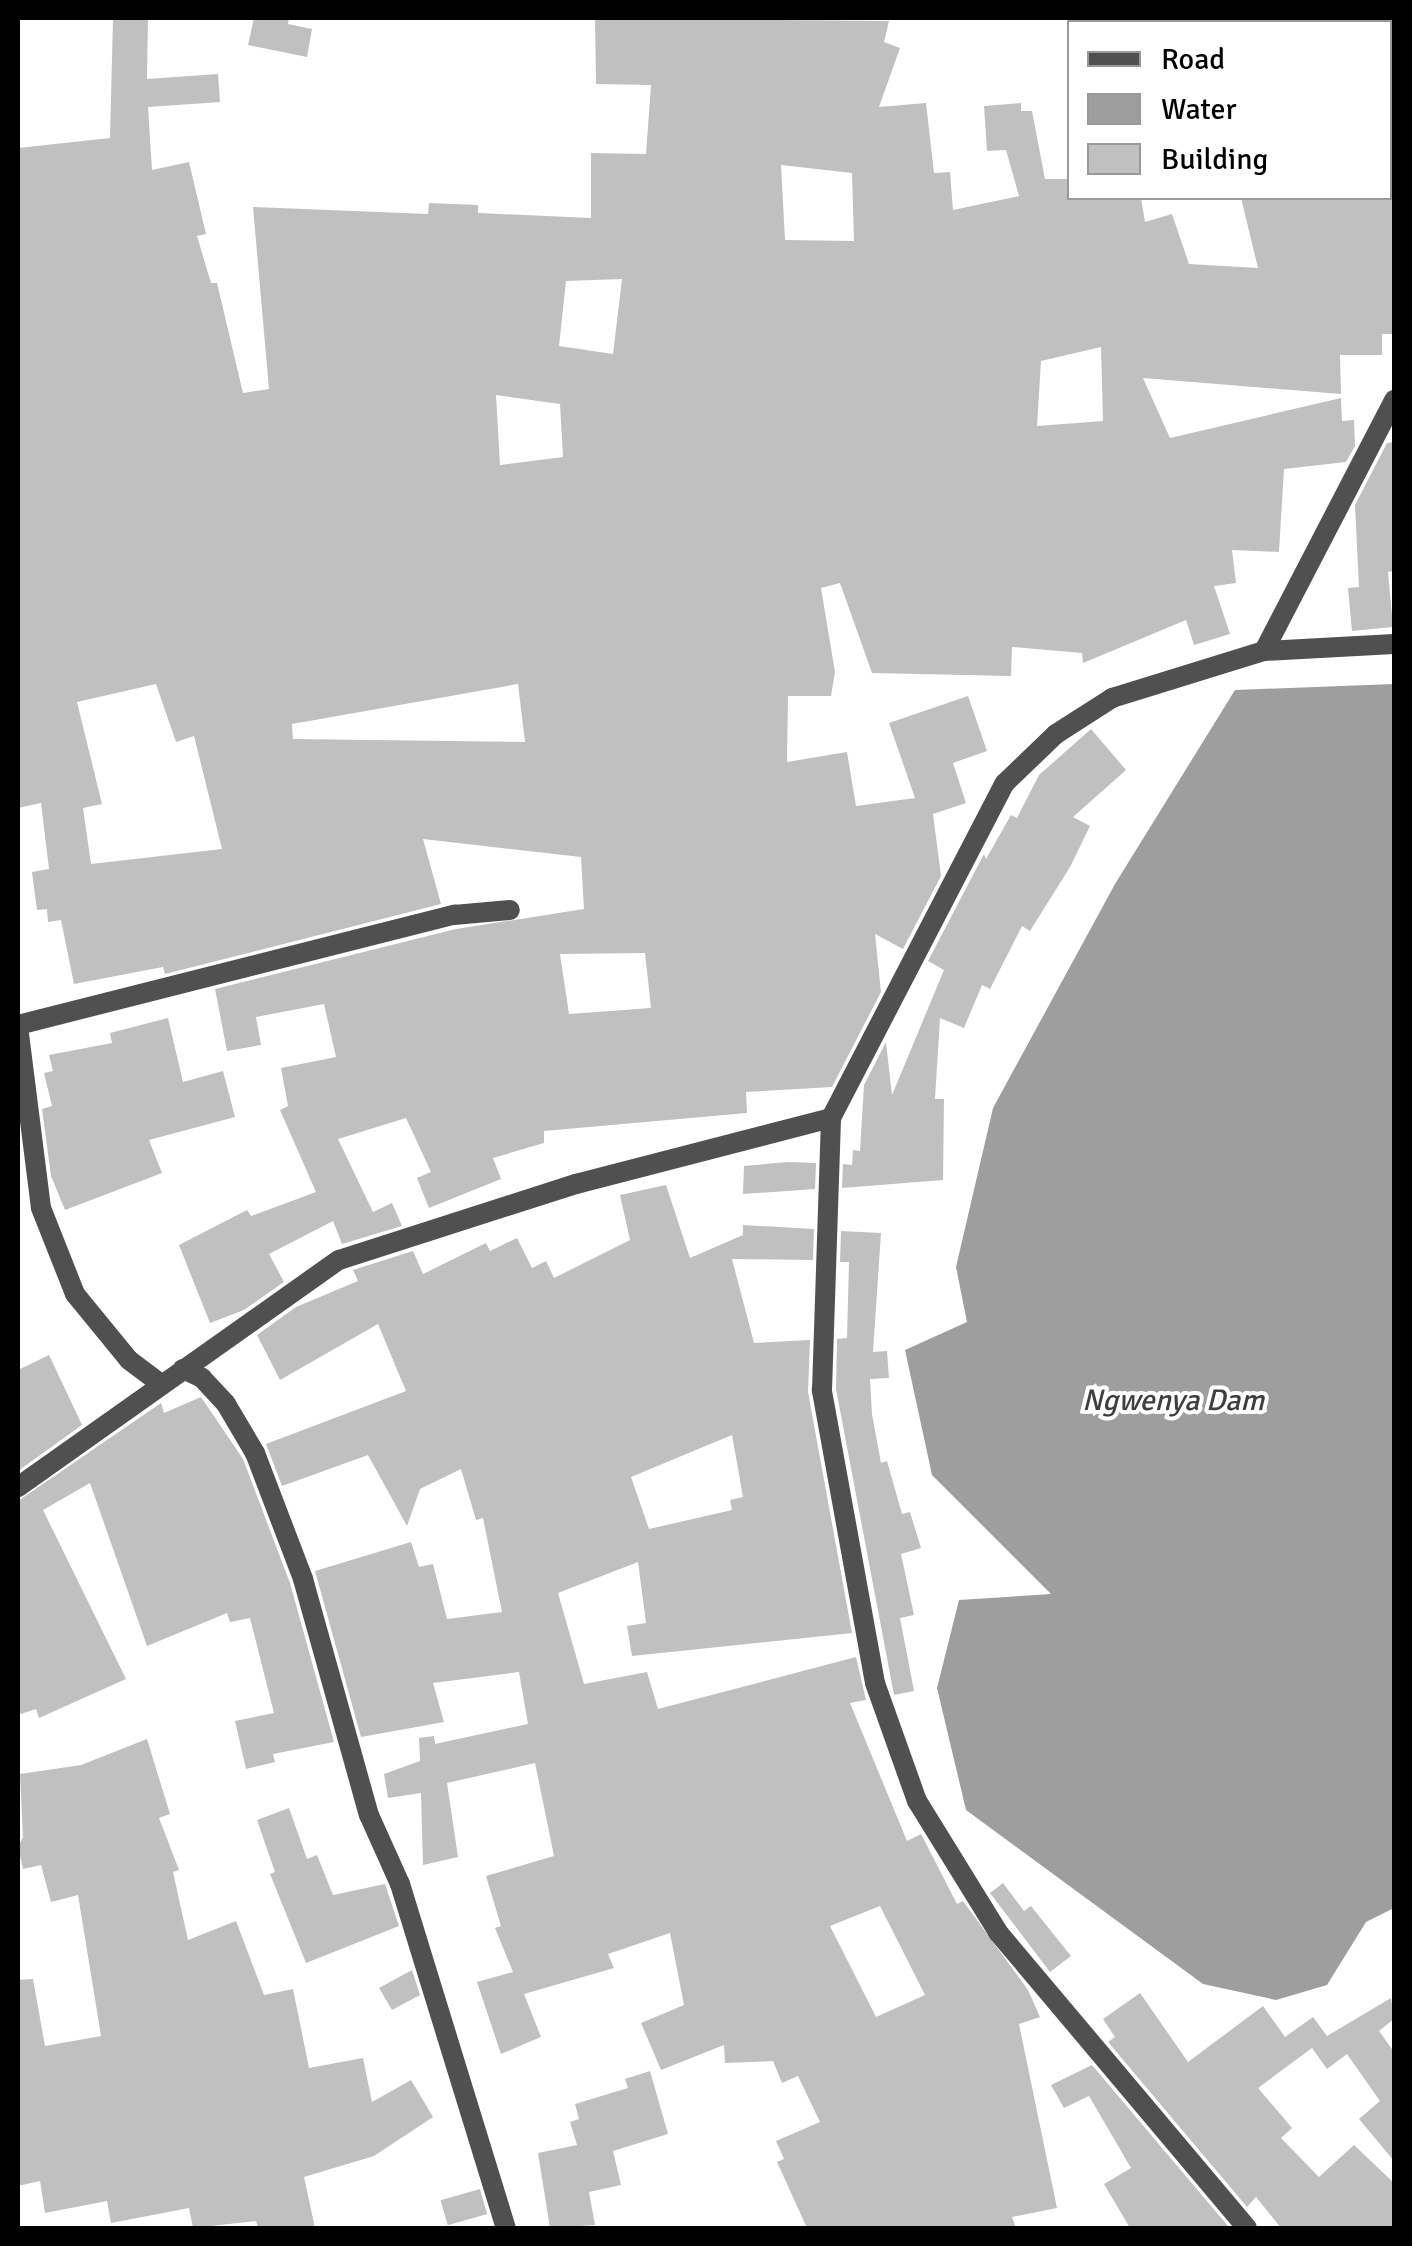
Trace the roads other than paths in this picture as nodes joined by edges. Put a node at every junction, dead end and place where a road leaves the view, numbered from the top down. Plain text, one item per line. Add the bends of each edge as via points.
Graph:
1 (1394, 400) edge
2 (1394, 644) edge
3 (1264, 651) junction
4 (510, 910) dead end
5 (18, 1026) edge
6 (831, 1118) junction
7 (183, 1368) junction
8 (161, 1384) junction
9 (18, 1487) edge
10 (506, 2228) edge
11 (1247, 2228) edge

1 - 3 street
2 - 3 street
3 - 6 street via 1112,698 1056,734 1005,783
4 - 5 street via 454,916
5 - 8 street via 40,1208 75,1294 129,1360
6 - 7 street via 576,1184 339,1260
6 - 11 street via 822,1390 875,1683 917,1802 998,1932
7 - 8 street
7 - 10 street via 226,1404 256,1453 303,1579 370,1815 400,1884
8 - 9 street

